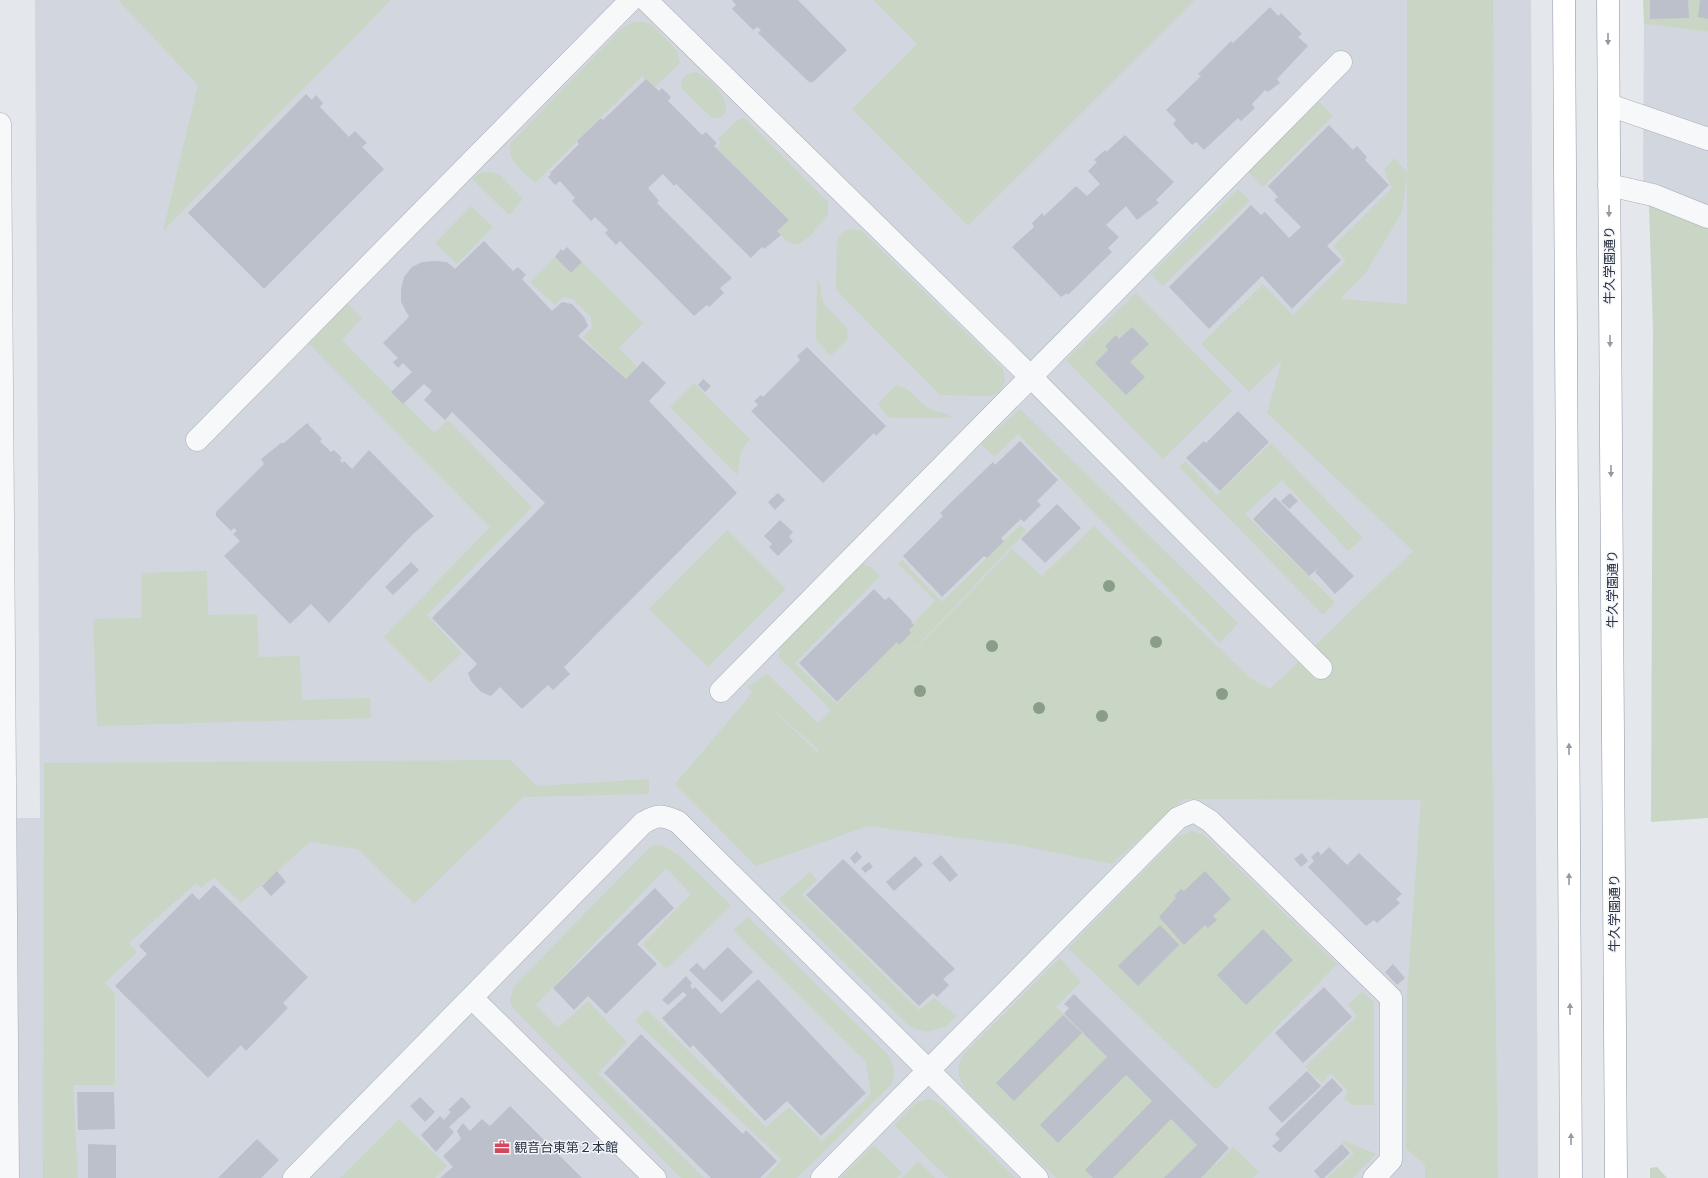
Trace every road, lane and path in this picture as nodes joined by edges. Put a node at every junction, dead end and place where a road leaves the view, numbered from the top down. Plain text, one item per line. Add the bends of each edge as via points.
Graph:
1 (631, 0) edge
2 (646, 0) edge
3 (1564, 0) edge
4 (1608, 0) edge
5 (1341, 62) dead end
6 (1608, 106) junction
7 (0, 124) edge
8 (1708, 139) edge
9 (1609, 185) junction
10 (1708, 217) edge
11 (1031, 377) junction
12 (197, 440) dead end
13 (1321, 668) dead end
14 (721, 692) dead end
15 (472, 998) junction
16 (928, 1071) junction
17 (8, 1178) edge
18 (294, 1178) edge
19 (655, 1178) edge
20 (822, 1178) edge
21 (1037, 1178) edge
22 (1374, 1178) edge
23 (1571, 1178) edge
24 (1616, 1178) edge

1 - 12 street
2 - 11 street
23 -> 3 highway
4 -> 6 highway, 牛久学園通り
5 - 11 street
6 - 8 street
6 - 9 highway, 牛久学園通り
7 - 17 street
9 - 10 street via 1653,196
9 -> 24 highway, 牛久学園通り
11 - 13 street
11 - 14 street
15 - 16 street via 644,823 654,816 666,817 678,822
15 - 18 street
15 - 19 street
16 - 20 street
16 - 21 street
16 - 22 street via 1178,818 1194,811 1210,821 1391,998 1391,1160

